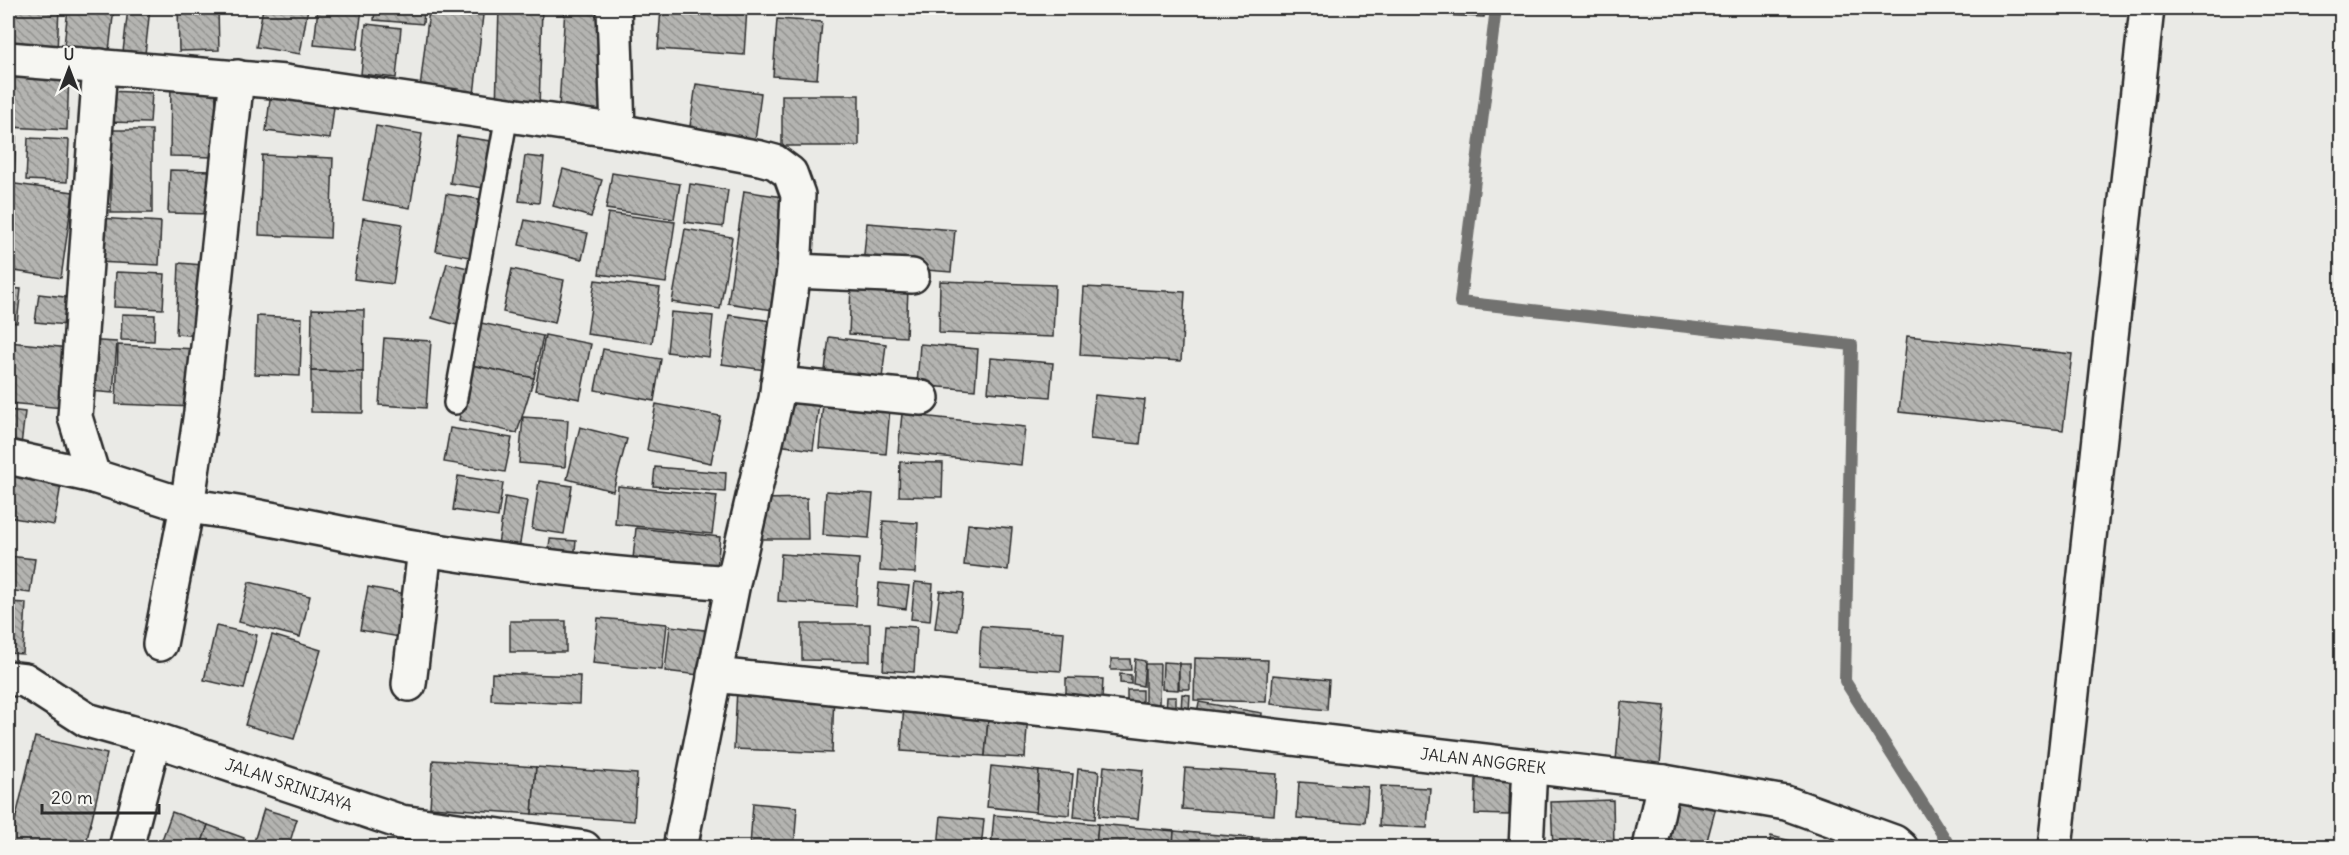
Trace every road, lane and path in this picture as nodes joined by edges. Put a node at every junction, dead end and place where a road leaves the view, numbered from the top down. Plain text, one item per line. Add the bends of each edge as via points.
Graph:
1 (614, 8) edge
2 (2147, 8) edge
3 (8, 59) edge
4 (100, 66) junction
5 (237, 77) junction
6 (507, 115) junction
7 (618, 131) junction
8 (794, 271) junction
9 (912, 276) dead end
10 (778, 384) junction
11 (922, 398) dead end
12 (455, 403) dead end
13 (8, 457) edge
14 (93, 476) junction
15 (187, 506) junction
16 (425, 549) junction
17 (733, 583) junction
18 (160, 644) dead end
19 (714, 675) junction
20 (8, 678) edge
21 (409, 684) dead end
22 (154, 739) junction
23 (1530, 766) junction
24 (1664, 782) junction
25 (126, 848) edge
26 (584, 848) edge
27 (680, 848) edge
28 (1526, 848) edge
29 (1650, 848) edge
30 (1901, 848) edge
31 (2055, 848) edge

1 - 7 street
2 - 31 street
3 - 4 street
4 - 5 street
4 - 14 street via 75,417
5 - 6 street
5 - 15 street via 203,401
6 - 7 street
6 - 12 lane
7 - 8 street via 760,158 775,162 790,173 798,195
8 - 9 street
8 - 10 street
10 - 11 street
10 - 17 street
13 - 14 street
14 - 15 street
15 - 16 street
15 - 18 street
16 - 17 street via 606,575
16 - 21 street
17 - 19 street
19 - 23 street, JALAN ANGGREK via 1056,710
19 - 27 street
20 - 22 street, JALAN SRINIJAYA via 25,680 87,720
22 - 25 street
22 - 26 street, JALAN SRINIJAYA via 401,822
23 - 24 street, JALAN ANGGREK
23 - 28 street
24 - 29 street
24 - 30 street, JALAN ANGGREK via 1786,803 1894,842

